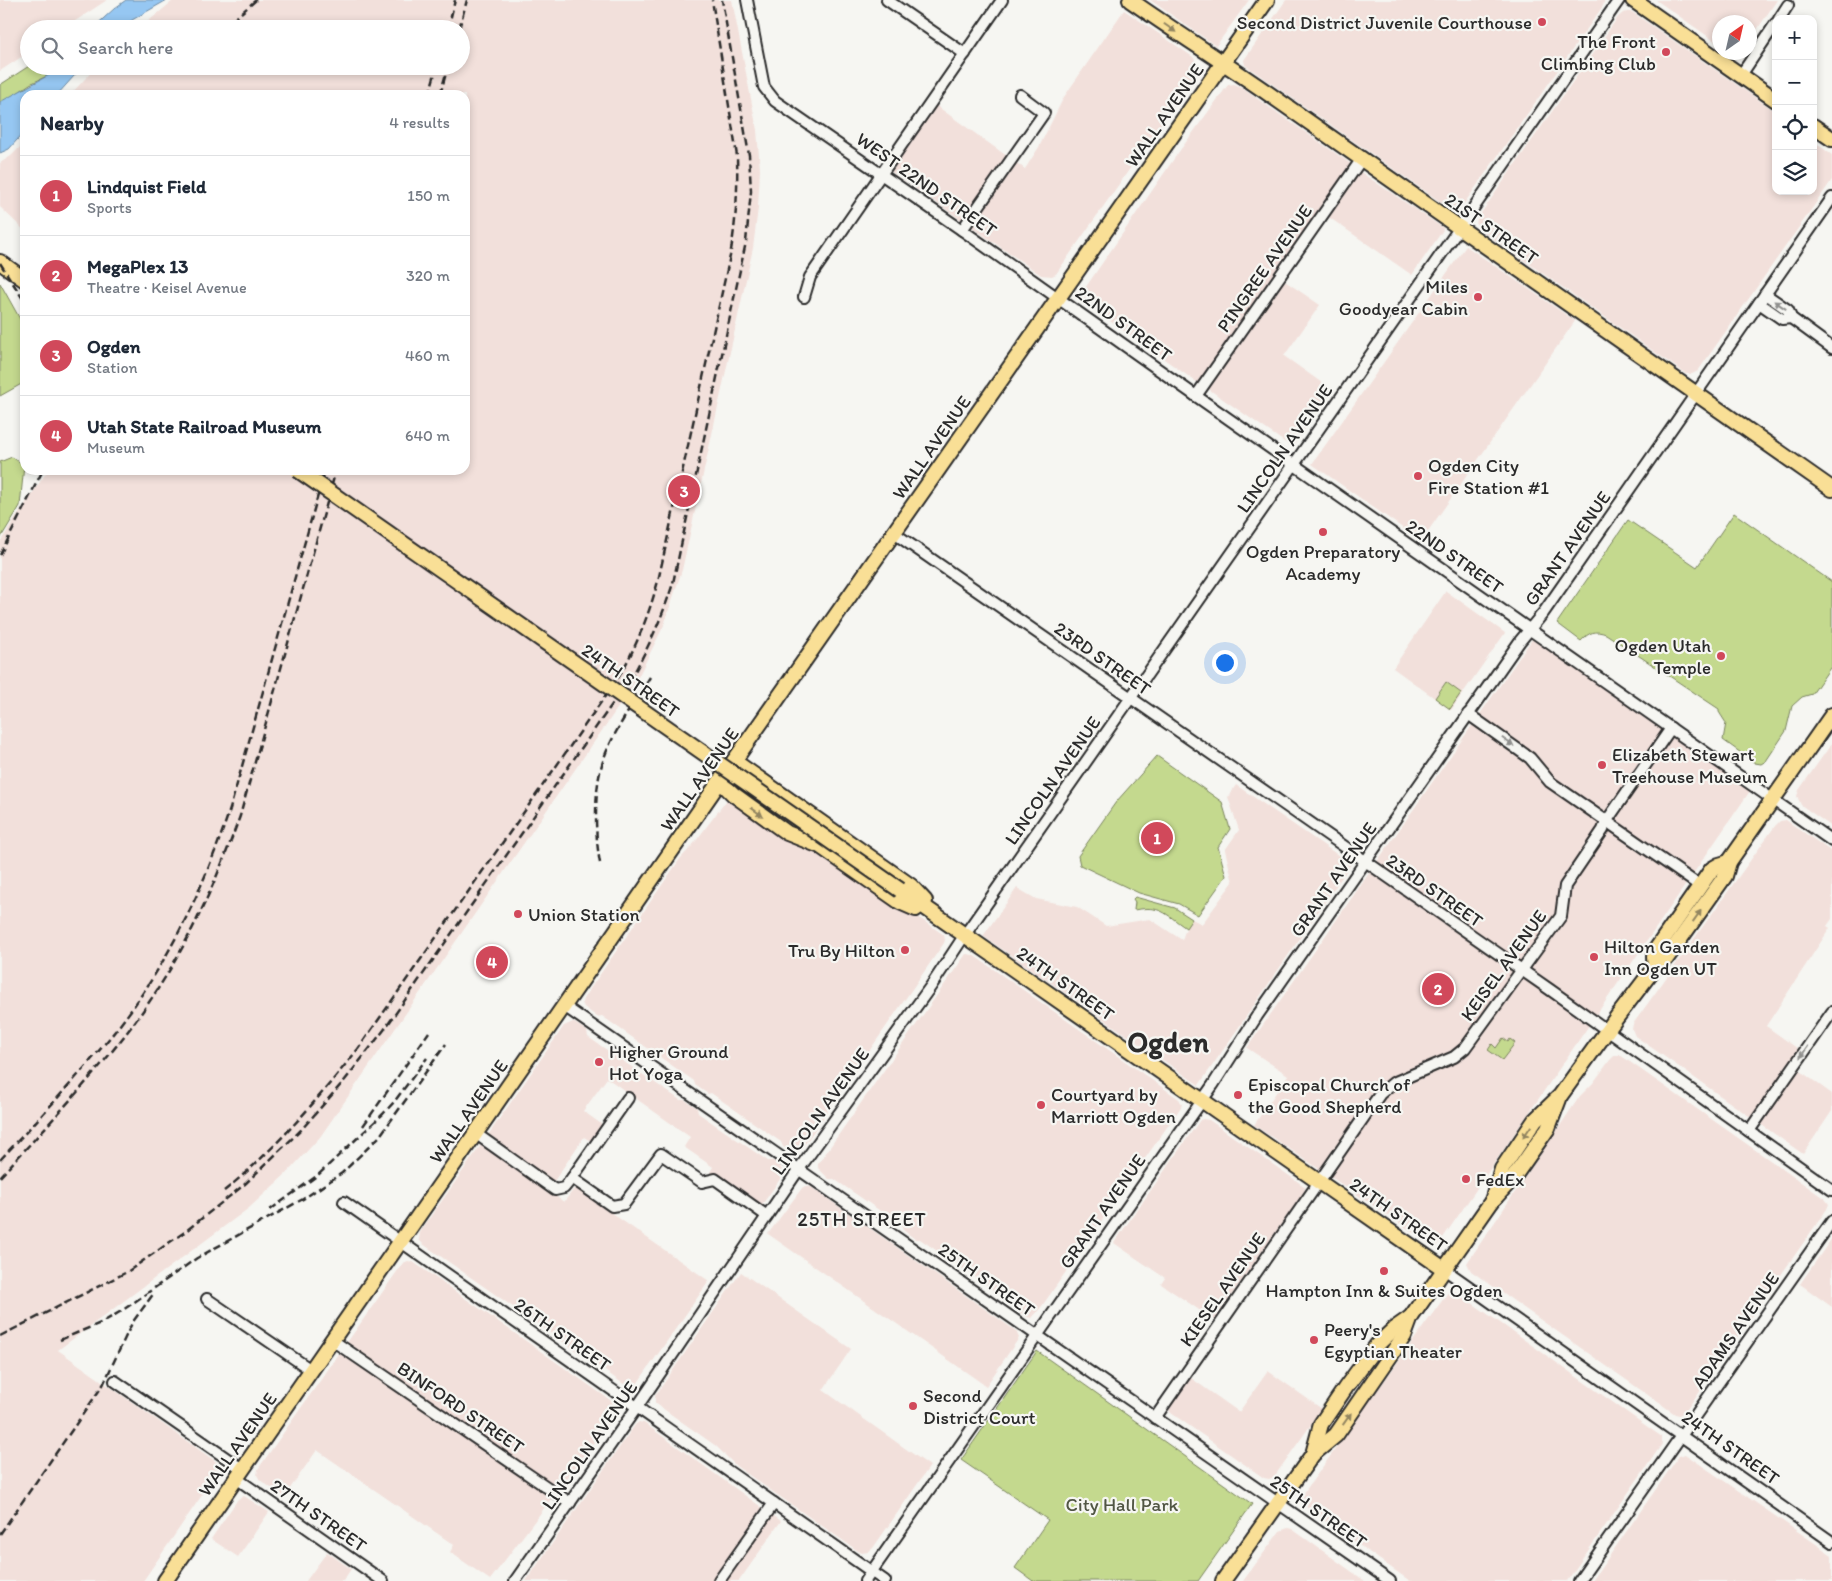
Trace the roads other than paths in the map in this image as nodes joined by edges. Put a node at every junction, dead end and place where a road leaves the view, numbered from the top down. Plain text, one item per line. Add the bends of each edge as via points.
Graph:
1 (747, 0) edge
2 (887, 0) edge
3 (1002, 0) edge
4 (1130, 0) edge
5 (1267, 0) edge
6 (1619, 0) edge
7 (1633, 0) edge
8 (1788, 5) dead end
9 (1781, 15) edge
10 (1772, 29) edge
11 (965, 54) junction
12 (1223, 64) junction
13 (1741, 75) junction
14 (1020, 95) dead end
15 (1772, 97) edge
16 (1817, 129) edge
17 (1832, 139) edge
18 (1360, 160) junction
19 (881, 174) junction
20 (1832, 198) edge
21 (1460, 228) junction
22 (962, 230) junction
23 (0, 262) edge
24 (20, 276) edge
25 (804, 297) dead end
26 (1058, 298) junction
27 (1762, 299) junction
28 (1832, 348) edge
29 (1696, 394) junction
30 (1196, 396) junction
31 (1294, 465) junction
32 (305, 475) edge
33 (1832, 488) edge
34 (894, 533) junction
35 (1530, 630) junction
36 (1131, 699) junction
37 (1468, 714) junction
38 (1832, 715) edge
39 (1671, 728) junction
40 (734, 761) junction
41 (720, 781) junction
42 (1773, 800) junction
43 (1606, 822) junction
44 (1832, 841) edge
45 (1365, 862) junction
46 (1729, 862) junction
47 (1700, 886) junction
48 (942, 921) junction
49 (964, 936) junction
50 (1656, 967) junction
51 (1521, 971) junction
52 (564, 1006) junction
53 (1832, 1012) edge
54 (1607, 1031) junction
55 (628, 1098) dead end
56 (1202, 1100) junction
57 (1749, 1131) junction
58 (475, 1133) junction
59 (799, 1169) junction
60 (572, 1178) junction
61 (1319, 1182) junction
62 (1832, 1190) edge
63 (344, 1202) dead end
64 (767, 1216) junction
65 (1832, 1221) edge
66 (400, 1241) junction
67 (1444, 1269) junction
68 (207, 1299) dead end
69 (1036, 1335) junction
70 (332, 1340) junction
71 (310, 1370) junction
72 (115, 1381) dead end
73 (637, 1407) junction
74 (1155, 1418) junction
75 (1683, 1436) junction
76 (239, 1474) junction
77 (570, 1503) junction
78 (774, 1503) junction
79 (1277, 1503) junction
80 (1832, 1542) edge
81 (871, 1571) junction
82 (1388, 1580) edge
83 (165, 1581) edge
84 (383, 1581) edge
85 (515, 1581) edge
86 (719, 1581) edge
87 (864, 1581) edge
88 (885, 1581) edge
89 (1223, 1581) edge
90 (1579, 1581) edge

1 - 19 street, WEST 22ND STREET via 764,86 774,100
2 - 11 street
3 - 11 street
4 -> 12 main road, 21ST STREET
5 - 12 main road, WALL AVENUE
6 - 21 street, LINCOLN AVENUE
7 - 13 main road
8 - 9 street
10 - 13 street
11 - 19 street
12 - 18 main road, 21ST STREET
12 - 26 main road, WALL AVENUE
13 - 15 main road
14 - 22 street via 1044,113
16 - 17 main road
18 - 21 main road, 21ST STREET
18 - 30 street, PINGREE AVENUE
19 - 22 street, WEST 22ND STREET
19 - 25 street via 810,277
20 - 27 street, GRANT AVENUE
21 - 29 main road, 21ST STREET
21 - 31 street, LINCOLN AVENUE
22 - 26 street, WEST 22ND STREET
23 - 24 main road
26 - 30 street, 22ND STREET
26 - 34 main road, WALL AVENUE
27 - 28 street via 1788,310 1791,318
27 - 29 street, GRANT AVENUE
29 - 33 main road, 21ST STREET
29 - 35 street, GRANT AVENUE
30 - 31 street, 22ND STREET
31 - 35 street, 22ND STREET
31 - 36 street, LINCOLN AVENUE
32 - 48 main road, 24TH STREET, bridge
34 - 36 street, 23RD STREET
34 - 40 main road, WALL AVENUE
35 - 37 street, GRANT AVENUE
35 - 39 street, 22ND STREET
36 - 45 street, 23RD STREET
36 - 49 street, LINCOLN AVENUE
37 -> 43 street via 1526,754 1550,782
37 - 45 street, GRANT AVENUE
38 - 42 main road
39 - 42 street, 22ND STREET
39 - 43 street, KEISEL AVENUE
40 - 41 main road, WALL AVENUE
40 - 48 main road, 24TH STREET via 911,886
41 -> 48 main road, 24TH STREET via 787,833 820,846 900,902
41 - 52 main road, WALL AVENUE
42 - 44 street, 22ND STREET
42 - 46 main road
43 - 47 street
43 - 51 street, KEISEL AVENUE via 1565,886 1561,916
45 - 51 street, 23RD STREET
45 - 56 street, GRANT AVENUE
46 - 47 main road via 1715,867
50 -> 46 main road via 1666,959 1716,888 1727,872
47 - 50 main road via 1657,948 1654,957
48 - 49 main road, 24TH STREET
49 - 56 main road, 24TH STREET
49 - 59 street, LINCOLN AVENUE
50 - 54 main road
51 - 54 street, 23RD STREET
51 - 61 street, KEISEL AVENUE via 1465,1048 1454,1057 1393,1083 1380,1094
52 - 58 main road, WALL AVENUE
52 - 59 street, 25TH STREET
53 -> 57 street
54 - 57 street, 23RD STREET
54 - 67 main road via 1560,1096 1535,1120 1502,1169 1492,1201
55 - 60 street
56 - 61 main road, 24TH STREET
56 - 69 street, GRANT AVENUE
57 - 62 street, 23RD STREET
58 - 60 street via 555,1190 564,1188
58 - 66 main road, WALL AVENUE
59 - 64 street, LINCOLN AVENUE
59 - 69 street, 25TH STREET
60 - 64 street via 612,1206 618,1206 624,1204 661,1154 702,1182 715,1180
61 - 67 main road, 24TH STREET
61 - 74 street, KIESEL AVENUE
63 - 66 street, 26TH STREET
64 - 73 street, LINCOLN AVENUE
65 - 75 street, ADAMS AVENUE
66 - 70 main road, WALL AVENUE
66 - 73 street, 26TH STREET
67 - 75 street, 24TH STREET
67 - 79 main road via 1411,1317 1404,1336 1336,1435 1313,1454
68 - 71 street
69 - 74 street, 25TH STREET
69 - 81 street, GRANT AVENUE
70 - 71 main road, WALL AVENUE
70 - 77 street, BINFORD STREET
71 - 76 main road, WALL AVENUE
72 - 76 street, 27TH STREET
73 - 77 street, LINCOLN AVENUE
73 - 78 street, 26TH STREET
74 - 79 street, 25TH STREET
75 - 80 street, 24TH STREET
75 - 90 street, ADAMS AVENUE
76 - 83 main road, WALL AVENUE
76 - 84 street, 27TH STREET
77 - 85 street, LINCOLN AVENUE
78 - 81 street, 26TH STREET
78 - 86 street
79 - 82 street, 25TH STREET
79 - 89 main road
81 - 87 street, GRANT AVENUE
81 - 88 street, 26TH STREET

